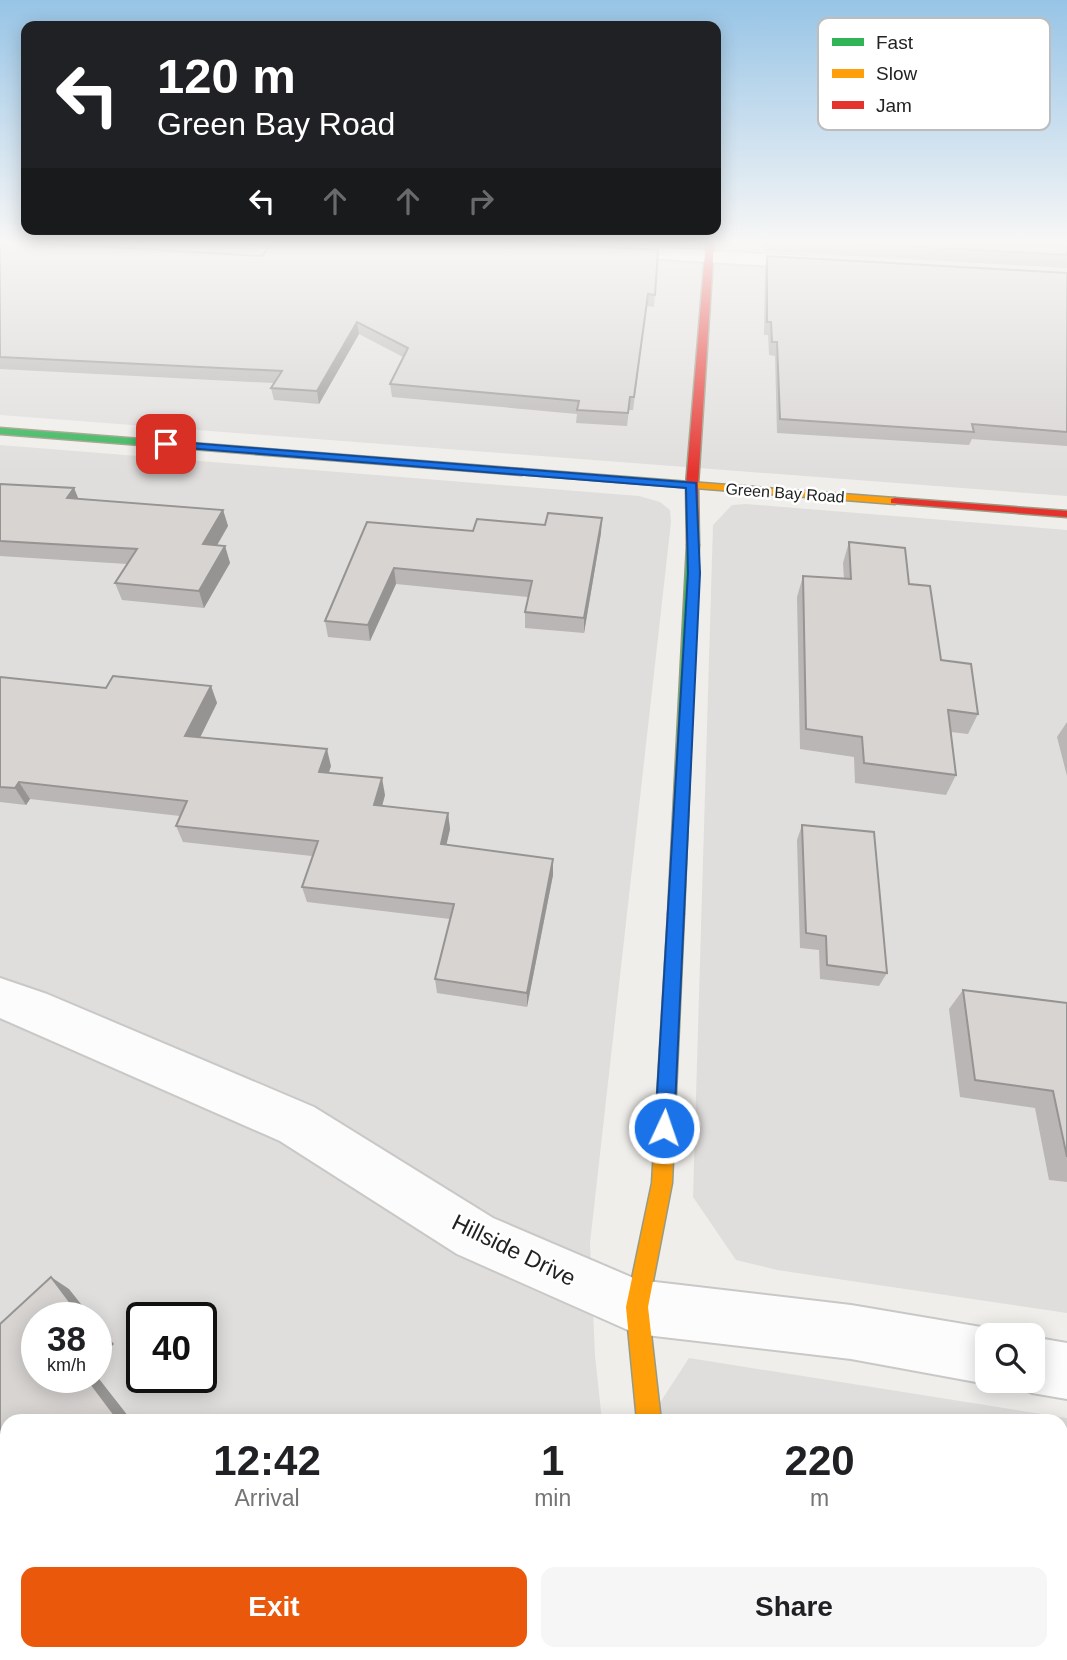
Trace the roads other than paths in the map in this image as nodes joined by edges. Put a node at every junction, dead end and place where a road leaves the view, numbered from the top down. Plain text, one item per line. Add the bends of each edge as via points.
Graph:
1 (705, 319) edge
2 (0, 431) edge
3 (692, 485) junction
4 (1067, 514) edge
5 (0, 998) edge
6 (637, 1307) junction
7 (975, 1354) edge
8 (1045, 1367) edge
9 (1067, 1371) edge
10 (648, 1414) edge

1 - 3 street
2 - 3 street, Green Bay Road
3 - 4 street, Green Bay Road
3 - 6 street via 694,573 662,1183
5 - 6 street, Hillside Drive via 297,1124 475,1236
6 - 7 street, Hillside Drive via 851,1332
6 - 10 street
8 - 9 street

